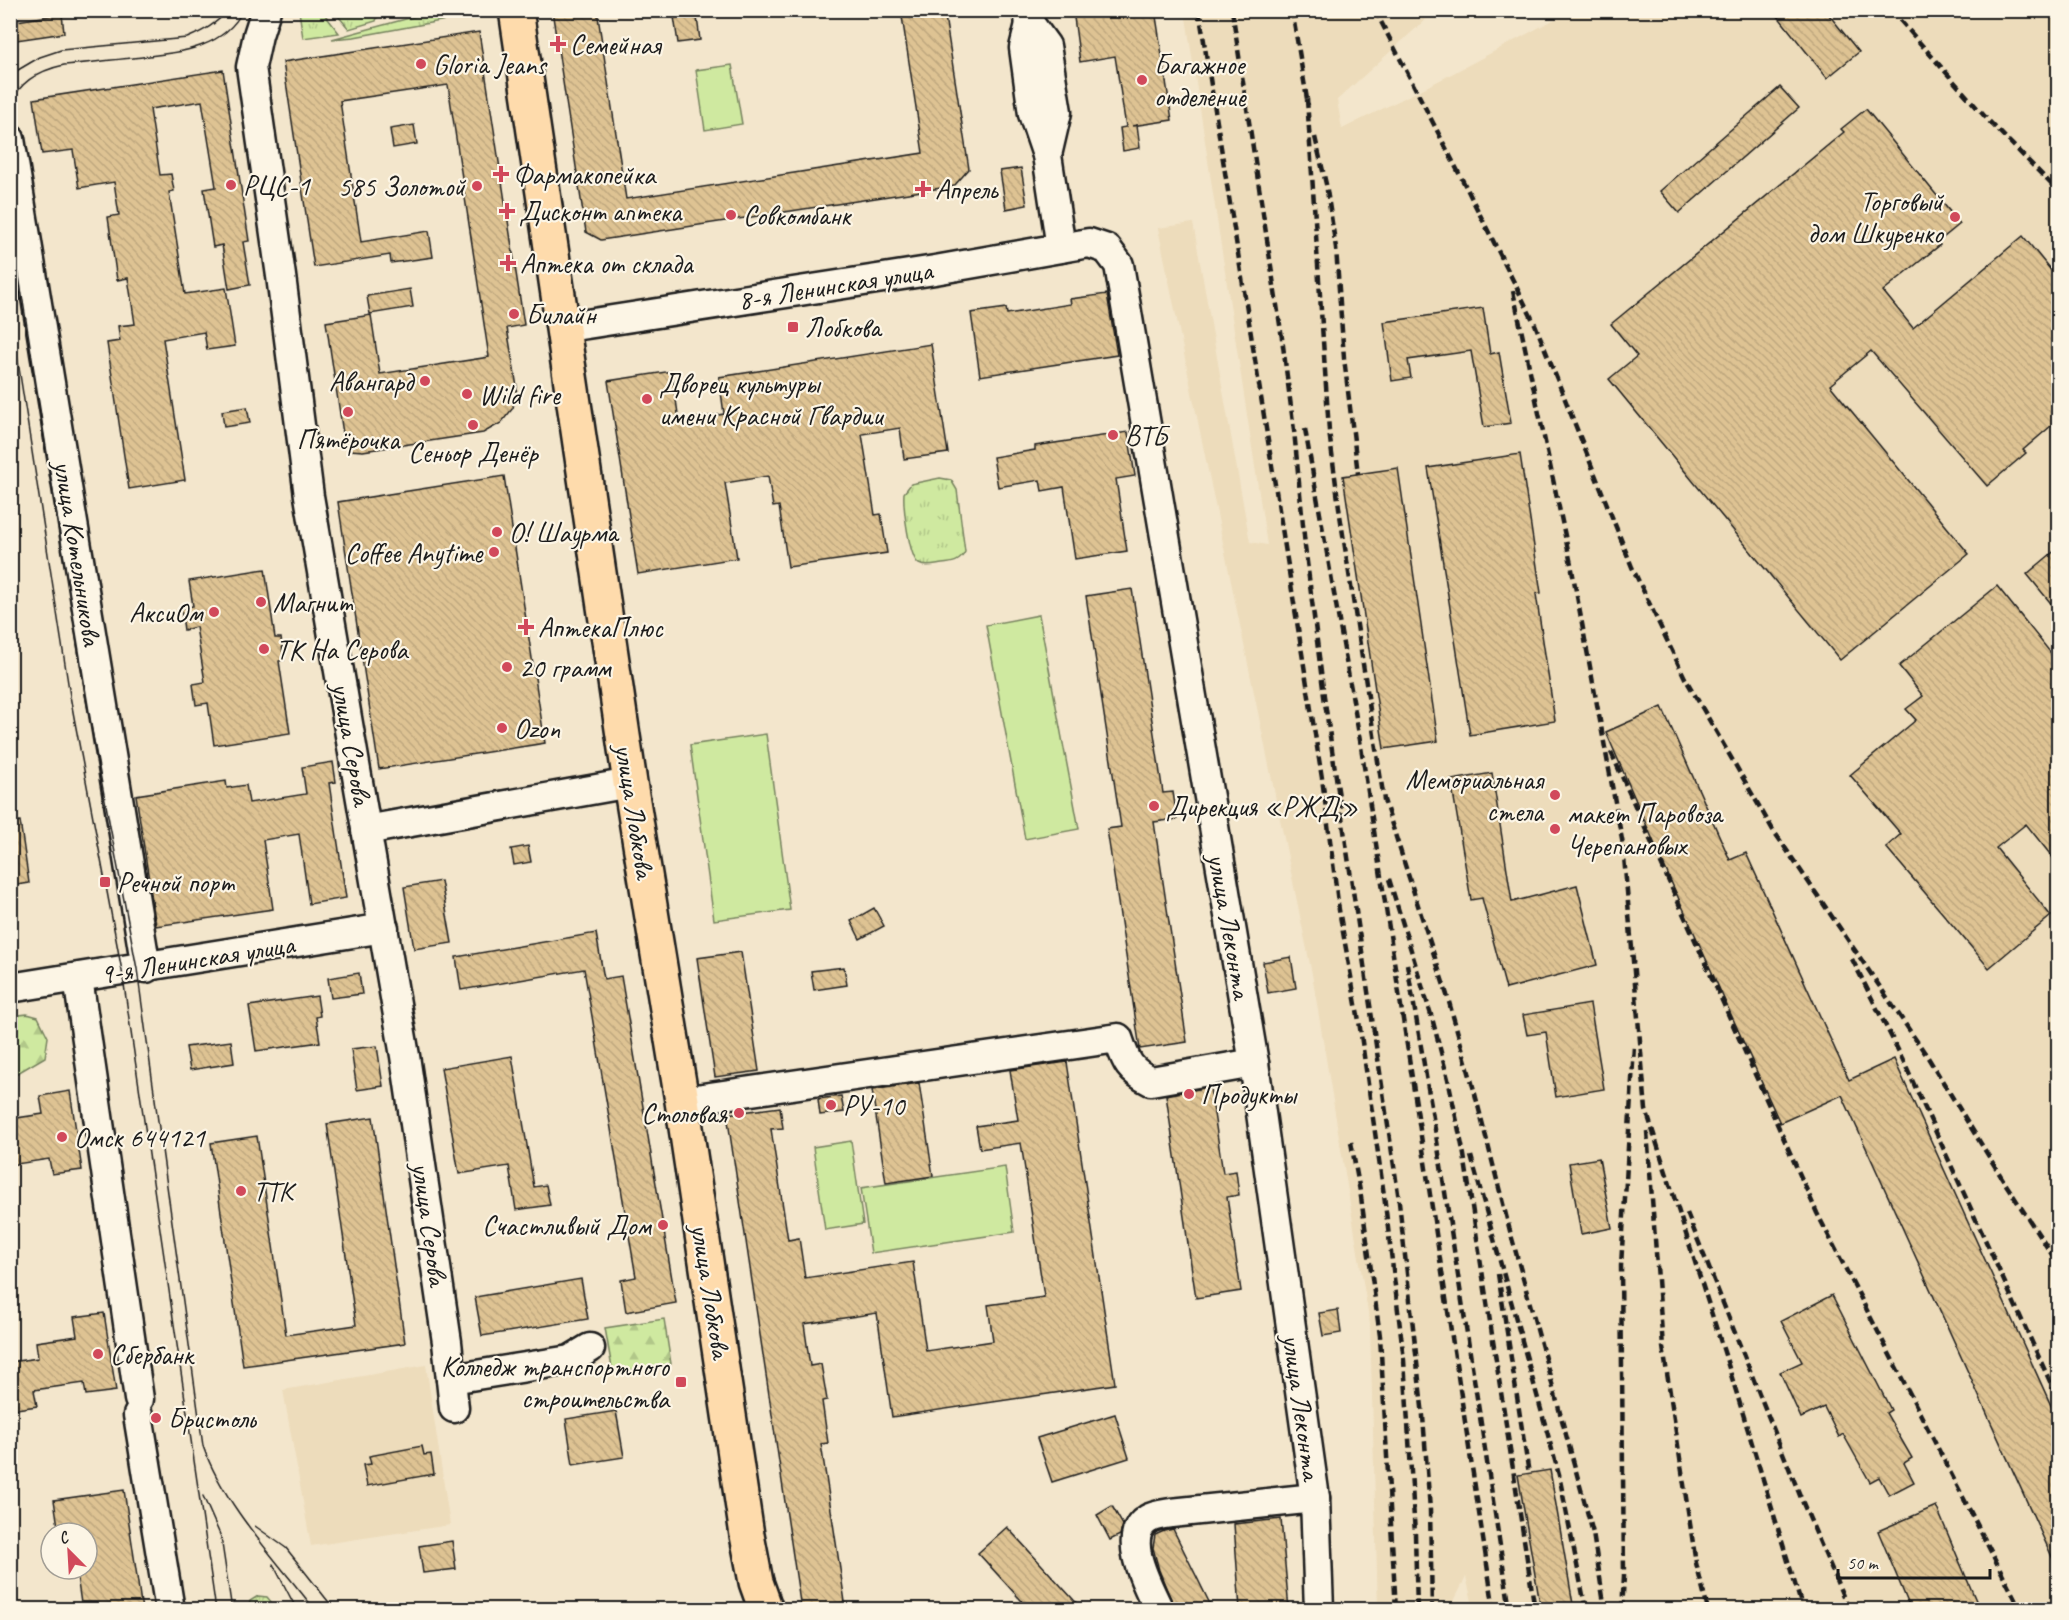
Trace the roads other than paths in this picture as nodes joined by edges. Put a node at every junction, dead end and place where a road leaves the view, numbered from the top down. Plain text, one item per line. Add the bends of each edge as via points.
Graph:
1 (266, 10) edge
2 (516, 10) edge
3 (1029, 17) edge
4 (10, 139) edge
5 (1061, 248) junction
6 (1107, 249) joint
7 (561, 328) junction
8 (630, 783) junction
9 (366, 830) junction
10 (384, 928) junction
11 (146, 968) junction
12 (78, 978) junction
13 (10, 988) edge
14 (1254, 1064) junction
15 (682, 1101) junction
16 (590, 1348) dead end
17 (451, 1379) junction
18 (454, 1408) dead end
19 (1316, 1510) junction
20 (170, 1610) edge
21 (766, 1610) edge
22 (1159, 1610) edge
23 (1319, 1610) edge

1 - 9 street, улица Серова via 251,67 309,496
2 - 7 main road, улица Лобкова
3 - 5 street via 1046,46 1057,112 1047,155
4 - 11 street, улица Котельникова
5 - 6 street, 8-я Ленинская улица via 1089,243
5 - 7 street, 8-я Ленинская улица
6 - 14 street, улица Леконта via 1119,265
7 - 8 main road, улица Лобкова
8 - 9 street
8 - 15 main road, улица Лобкова
9 - 10 street, улица Серова
10 - 11 street, 9-я Ленинская улица
10 - 17 street, улица Серова
11 - 12 street, 9-я Ленинская улица
12 - 13 street, 9-я Ленинская улица
12 - 20 street
14 - 15 street via 1150,1081 1126,1063 1118,1038
14 - 19 street, улица Леконта
15 - 21 main road, улица Лобкова via 747,1535
16 - 17 street via 570,1360
17 - 18 street, улица Серова
19 - 22 street via 1171,1513 1148,1519 1138,1530 1134,1550
19 - 23 street, улица Леконта

